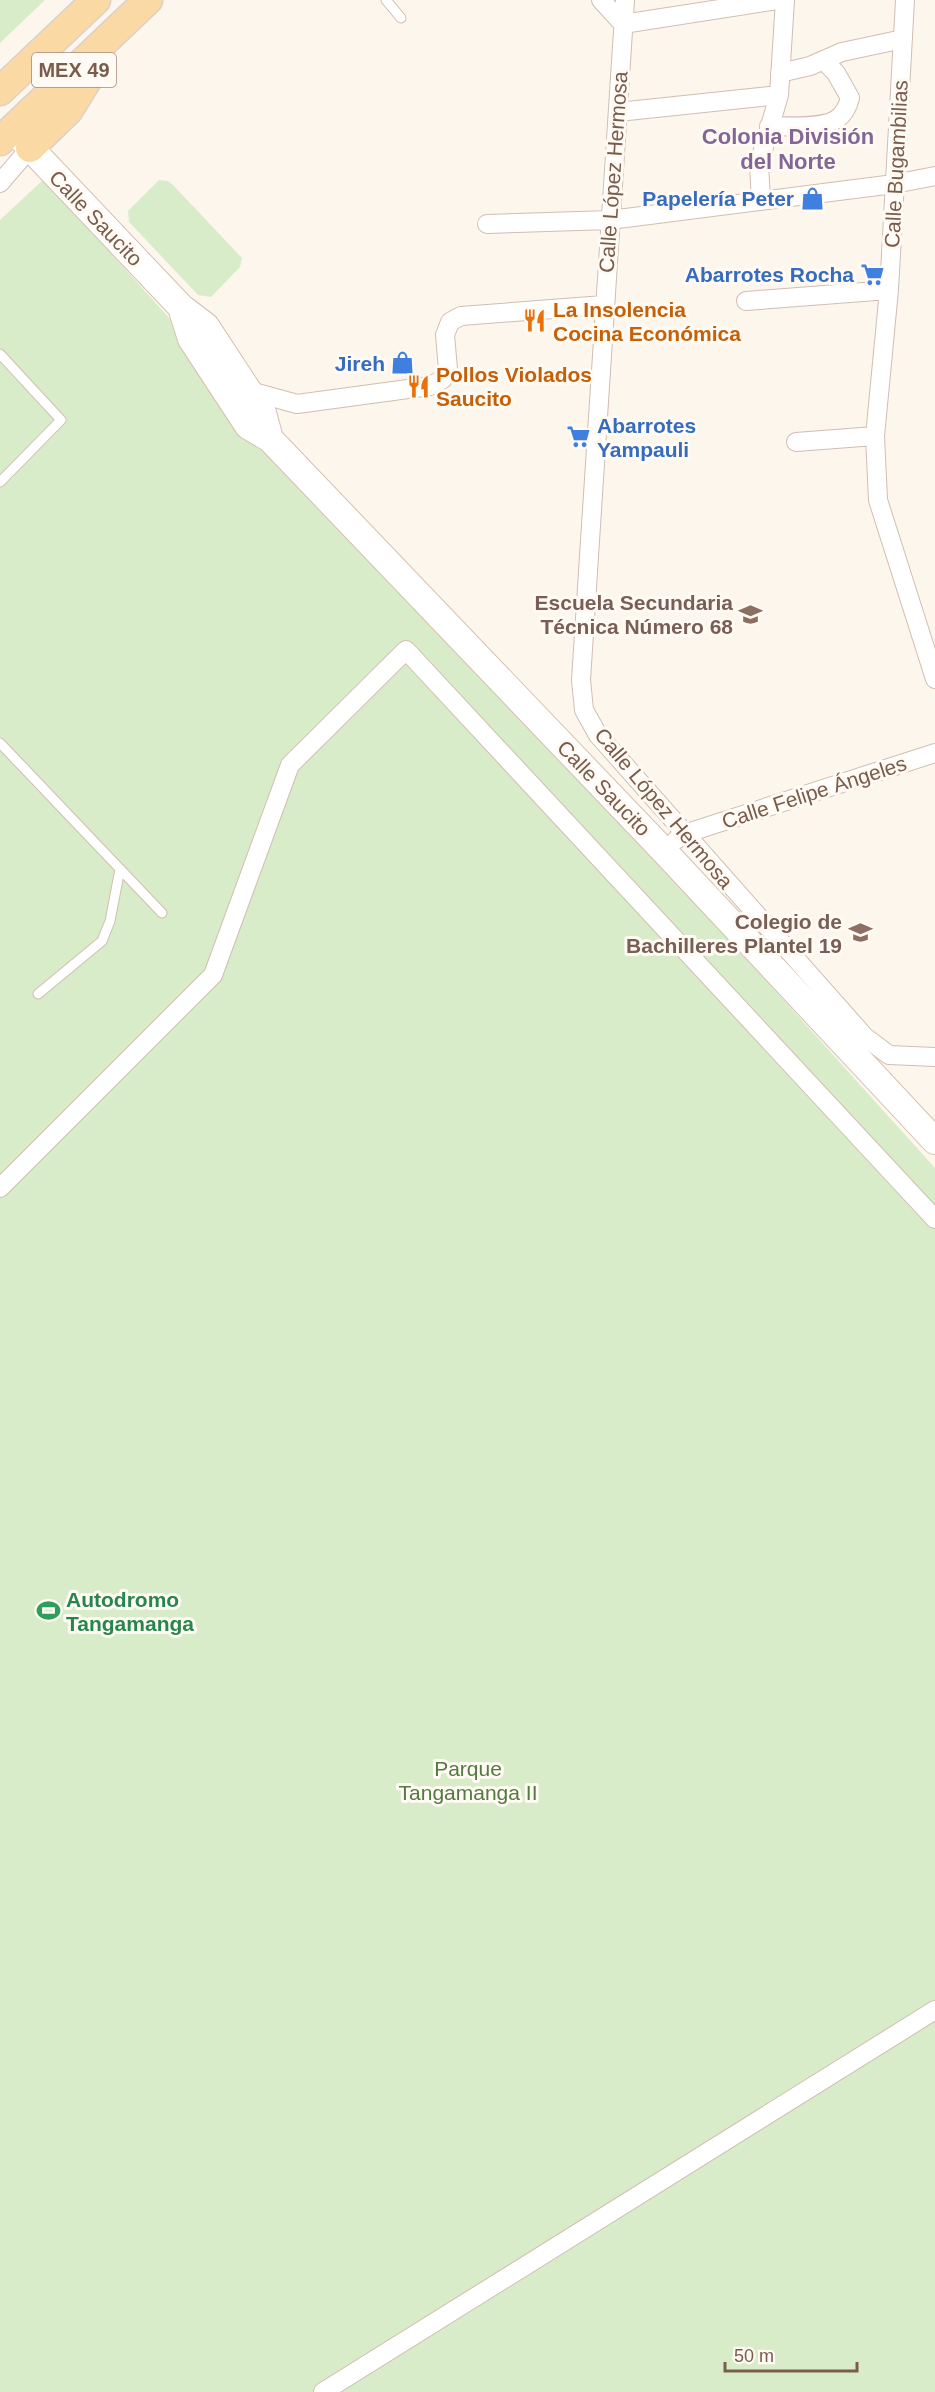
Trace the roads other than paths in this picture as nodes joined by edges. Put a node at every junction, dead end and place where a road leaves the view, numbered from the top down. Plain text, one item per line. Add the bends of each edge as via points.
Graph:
1 (96, 0) edge
2 (148, 0) edge
3 (386, 0) edge
4 (601, 0) edge
5 (625, 0) edge
6 (777, 0) edge
7 (785, 0) edge
8 (905, 0) edge
9 (401, 18) dead end
10 (623, 24) junction
11 (903, 39) junction
12 (823, 60) junction
13 (780, 73) junction
14 (0, 91) edge
15 (778, 95) junction
16 (618, 112) junction
17 (769, 126) junction
18 (11, 135) edge
19 (935, 176) edge
20 (0, 183) edge
21 (894, 184) junction
22 (761, 201) junction
23 (610, 220) junction
24 (487, 224) dead end
25 (889, 290) junction
26 (746, 302) dead end
27 (604, 306) junction
28 (181, 307) junction
29 (0, 354) edge
30 (217, 376) junction
31 (250, 392) junction
32 (875, 436) junction
33 (270, 439) junction
34 (796, 442) dead end
35 (0, 482) edge
36 (935, 679) edge
37 (0, 743) edge
38 (935, 753) edge
39 (684, 834) junction
40 (663, 850) junction
41 (120, 869) junction
42 (162, 914) dead end
43 (38, 994) dead end
44 (935, 1057) edge
45 (935, 1141) edge
46 (0, 1188) edge
47 (935, 1219) edge
48 (935, 2010) edge
49 (323, 2392) edge

1 - 14 main road, MEX 49
2 - 18 main road, MEX 49
3 - 9 lane
4 - 10 street
5 - 10 street, Calle López Hermosa
6 - 10 street
7 - 13 street
8 - 11 street, Calle Bugambilias
10 - 16 street, Calle López Hermosa
11 - 12 street
11 - 21 street, Calle Bugambilias
12 - 13 street
12 - 17 street via 836,73 850,98 846,109 836,120 815,125
13 - 15 street
15 - 16 street
15 - 17 street
16 - 23 street, Calle López Hermosa
17 - 22 street via 759,164
18 - 20 street
18 - 28 street, Calle Saucito
19 - 21 street
21 - 22 street
21 - 25 street, Calle Bugambilias
22 - 23 street
23 - 24 street
23 - 27 street, Calle López Hermosa
25 - 26 street
25 - 32 street, Calle Bugambilias
27 - 31 street via 461,316 450,322 445,335 448,369 443,379 430,386 297,404
27 - 39 street, Calle López Hermosa via 581,680 584,710 598,735
28 - 30 street, Calle Saucito via 192,339
28 - 31 street, Calle Saucito via 206,326
29 - 35 lane via 61,420
30 - 31 street
30 - 33 street, Calle Saucito via 248,426
31 - 33 street, Calle Saucito via 263,413
32 - 34 street
32 - 36 street, Calle Bugambilias via 878,500
33 - 40 street, Calle Saucito
37 - 41 lane
38 - 39 street, Calle Felipe Ángeles
39 - 40 street, Calle Felipe Ángeles
39 - 44 street, Calle López Hermosa via 865,1037 889,1055
40 - 45 street, Calle Saucito
41 - 42 lane
41 - 43 lane via 102,941
46 - 47 street via 213,975 290,765 406,650
48 - 49 street

